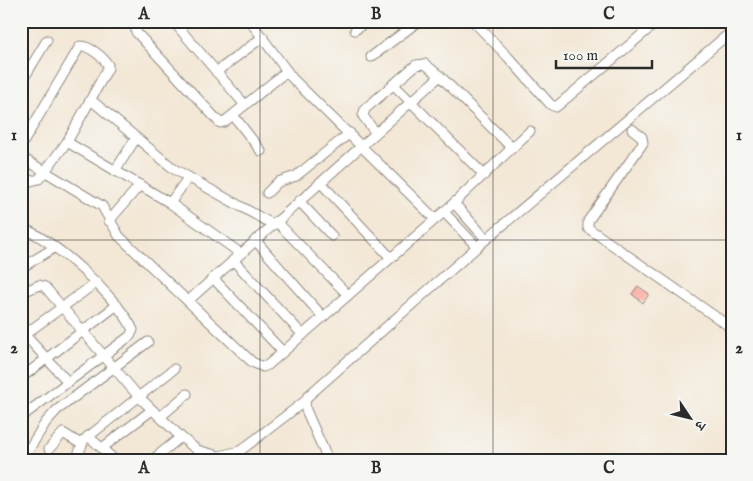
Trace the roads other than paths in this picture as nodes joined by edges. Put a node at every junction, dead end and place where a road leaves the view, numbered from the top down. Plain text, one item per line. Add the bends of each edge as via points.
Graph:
1 (138, 21) edge
2 (173, 21) edge
3 (250, 21) edge
4 (367, 21) edge
5 (419, 21) edge
6 (473, 21) edge
7 (658, 21) edge
8 (355, 30) dead end
9 (732, 31) edge
10 (263, 37) junction
11 (47, 40) dead end
12 (371, 57) dead end
13 (216, 72) junction
14 (286, 72) junction
15 (440, 76) junction
16 (21, 83) edge
17 (393, 84) junction
18 (91, 100) junction
19 (411, 103) junction
20 (245, 106) junction
21 (233, 115) junction
22 (632, 129) dead end
23 (530, 131) dead end
24 (375, 132) junction
25 (350, 133) junction
26 (136, 138) junction
27 (67, 142) junction
28 (21, 146) edge
29 (362, 146) junction
30 (512, 148) junction
31 (262, 151) dead end
32 (21, 157) edge
33 (115, 171) junction
34 (46, 172) junction
35 (484, 175) junction
36 (21, 176) edge
37 (188, 178) junction
38 (320, 182) junction
39 (140, 185) junction
40 (267, 193) dead end
41 (299, 201) junction
42 (170, 203) junction
43 (454, 203) junction
44 (444, 212) junction
45 (435, 219) junction
46 (109, 221) junction
47 (274, 222) junction
48 (22, 229) edge
49 (332, 236) dead end
50 (486, 239) junction
51 (255, 240) junction
52 (477, 247) junction
53 (54, 248) junction
54 (240, 253) junction
55 (391, 258) junction
56 (233, 260) junction
57 (21, 268) edge
58 (213, 278) junction
59 (96, 282) junction
60 (21, 293) edge
61 (348, 295) junction
62 (188, 301) junction
63 (117, 305) junction
64 (62, 308) junction
65 (322, 317) junction
66 (732, 331) edge
67 (81, 332) junction
68 (303, 334) junction
69 (23, 336) edge
70 (148, 342) dead end
71 (283, 352) junction
72 (103, 356) junction
73 (46, 359) junction
74 (114, 368) junction
75 (174, 369) dead end
76 (21, 378) edge
77 (68, 382) junction
78 (187, 394) dead end
79 (139, 397) junction
80 (305, 401) junction
81 (152, 410) junction
82 (21, 417) edge
83 (160, 417) junction
84 (88, 436) junction
85 (181, 437) junction
86 (81, 444) junction
87 (21, 445) edge
88 (102, 448) junction
89 (49, 449) dead end
90 (217, 458) edge
91 (76, 460) edge
92 (115, 460) edge
93 (152, 460) edge
94 (328, 460) edge

1 - 21 street via 136,32 216,121 220,124
2 - 13 street
3 - 10 street
4 - 8 street
5 - 12 street
6 - 7 street via 556,107
9 - 50 street
10 - 13 street
10 - 14 street
11 - 16 street
13 - 20 street
14 - 20 street
14 - 25 street
15 - 17 street via 429,66 420,64
15 - 19 street
15 - 30 street
17 - 19 street
17 - 24 street via 363,112
18 - 26 street
18 - 27 street
18 - 28 street via 108,65 103,58 80,46
19 - 24 street
19 - 35 street
20 - 21 street
21 - 31 street
22 - 66 street via 642,137 643,143 588,221 588,228
23 - 30 street
24 - 29 street
25 - 29 street
25 - 40 street via 296,176 278,182
26 - 33 street
26 - 37 street
27 - 33 street
27 - 34 street
29 - 38 street
29 - 45 street
30 - 35 street
32 - 34 street
33 - 39 street
34 - 36 street via 36,181
34 - 46 street via 96,201 106,211
35 - 43 street
37 - 42 street
37 - 47 street
38 - 41 street
38 - 55 street
39 - 42 street
39 - 46 street
41 - 47 street
41 - 49 street
42 - 54 street
43 - 44 street
43 - 50 street
44 - 45 street
44 - 52 street
45 - 55 street
46 - 62 street via 119,236
47 - 51 street
47 - 61 street
48 - 53 street
50 - 52 street
51 - 54 street
51 - 65 street
52 - 80 street
53 - 57 street
53 - 59 street
54 - 56 street
55 - 61 street
56 - 58 street
56 - 68 street
58 - 62 street
58 - 71 street
59 - 63 street
59 - 64 street
60 - 64 street via 42,285
61 - 65 street
62 - 71 street via 258,366 268,365
63 - 67 street
63 - 72 street via 133,330 130,336
64 - 67 street
64 - 69 street
65 - 68 street
67 - 72 street
67 - 73 street
68 - 71 street
69 - 73 street
70 - 74 street
72 - 74 street
72 - 77 street
73 - 76 street
73 - 77 street
74 - 79 street
74 - 87 street via 50,416 29,449
75 - 79 street
77 - 82 street
78 - 83 street
79 - 81 street
79 - 84 street
80 - 90 street via 240,452
80 - 94 street
81 - 83 street
81 - 88 street
83 - 85 street
84 - 86 street
84 - 88 street
85 - 90 street via 197,450
85 - 93 street
86 - 89 street via 63,433
86 - 91 street
88 - 92 street

